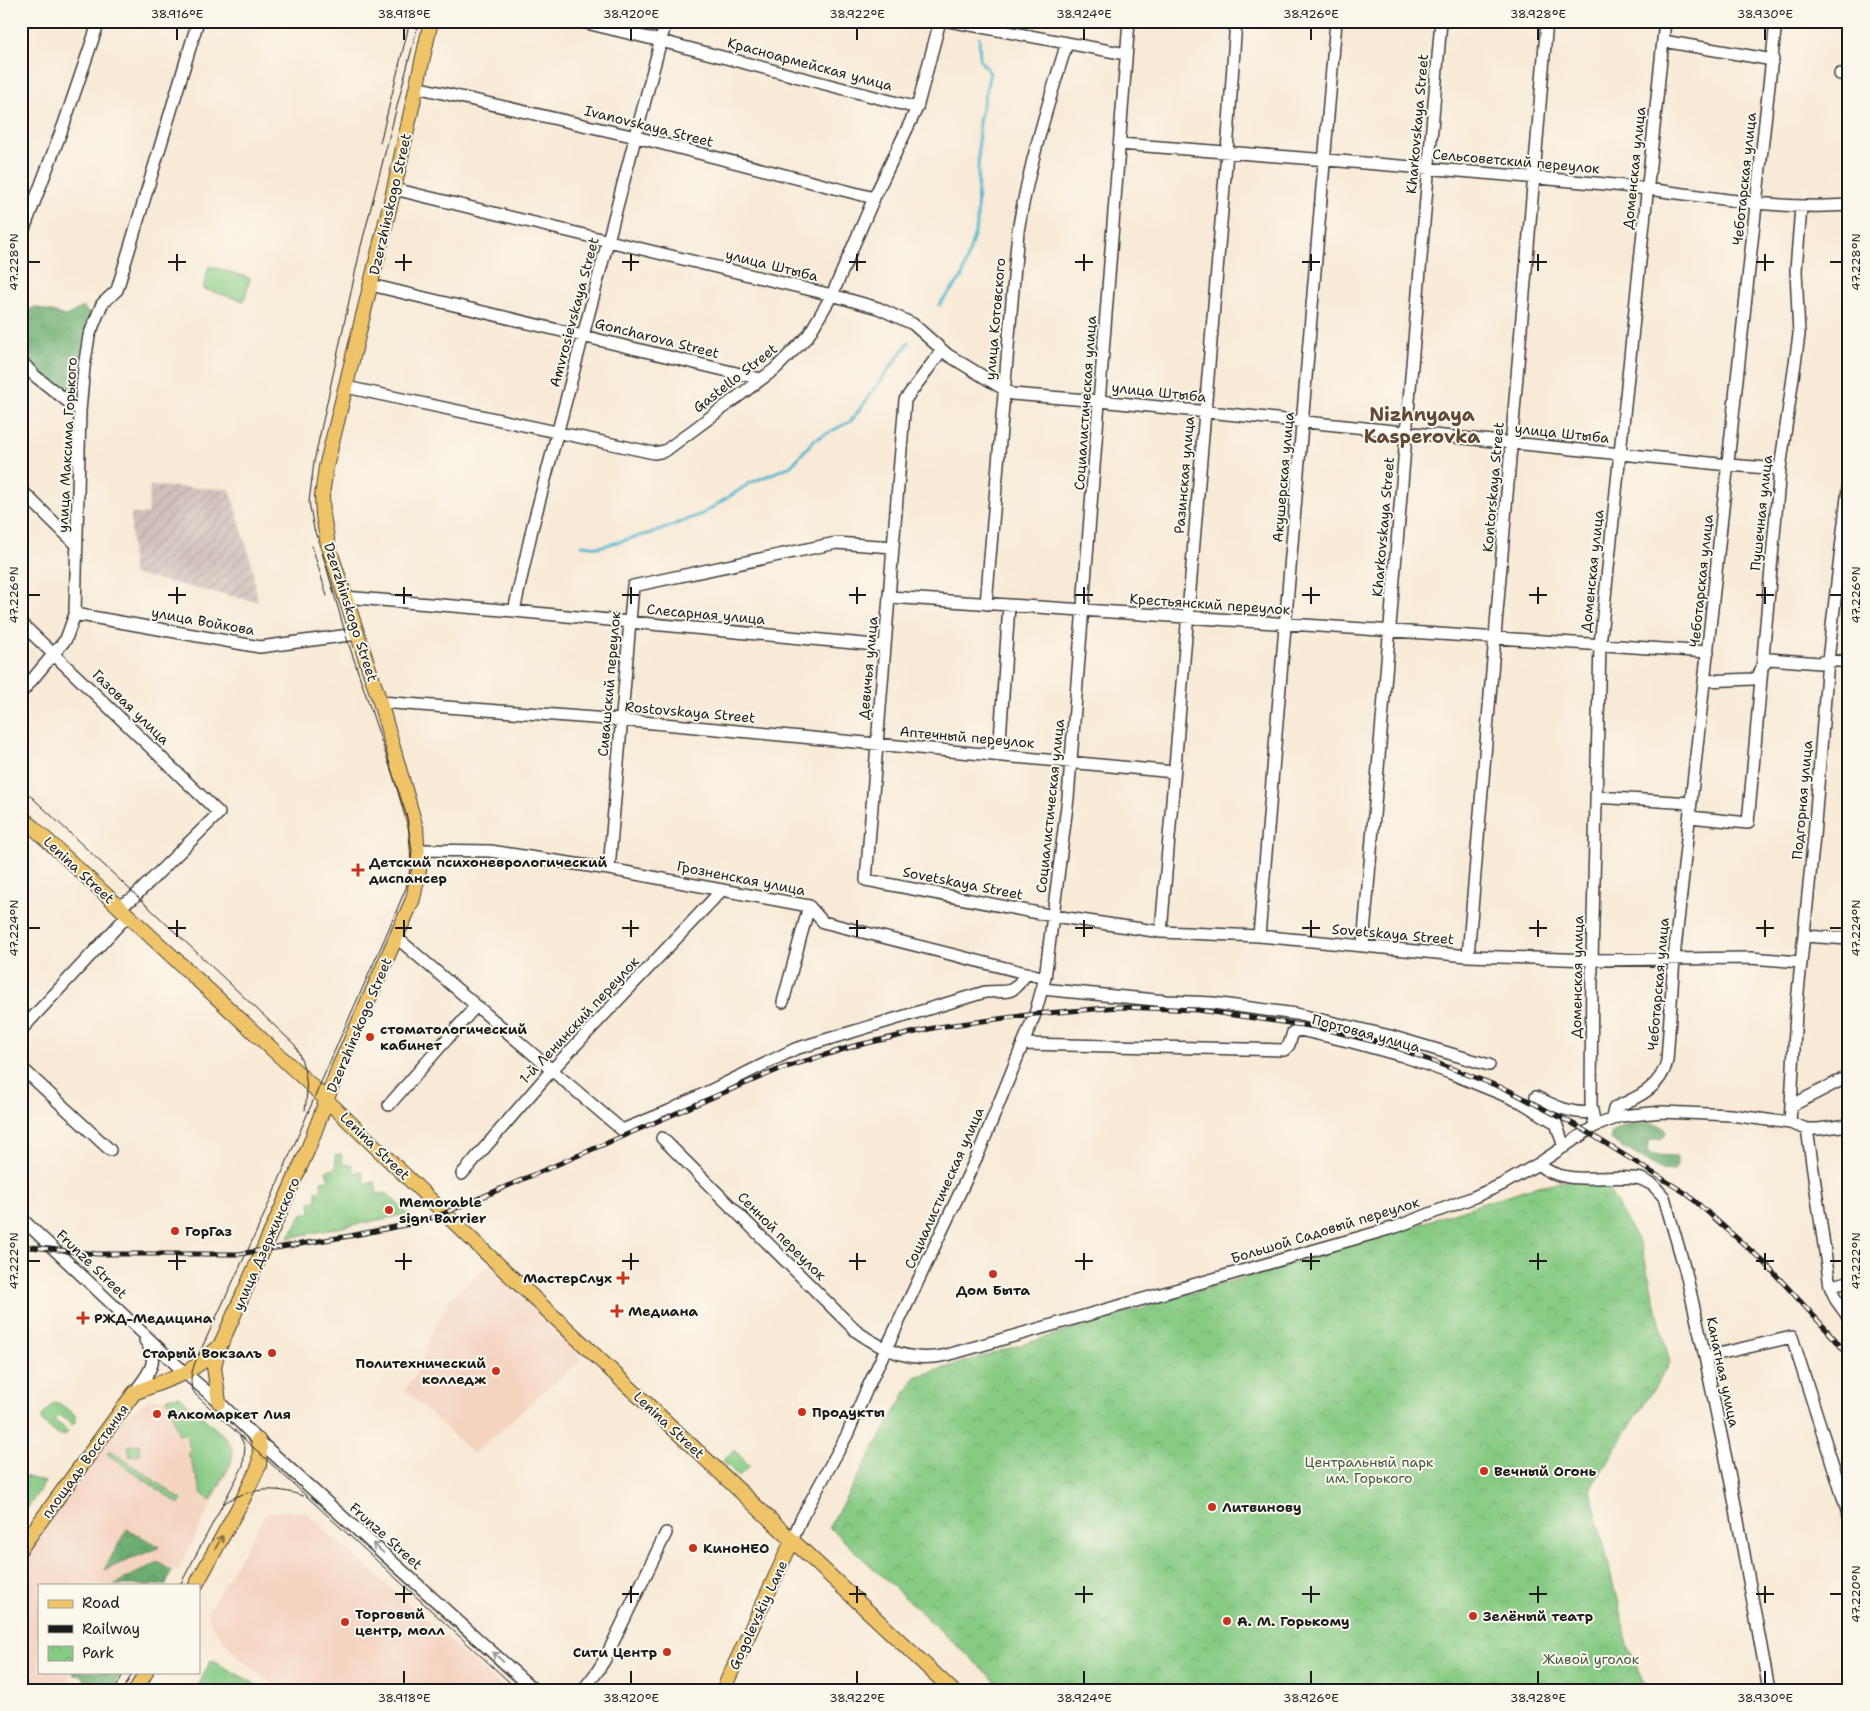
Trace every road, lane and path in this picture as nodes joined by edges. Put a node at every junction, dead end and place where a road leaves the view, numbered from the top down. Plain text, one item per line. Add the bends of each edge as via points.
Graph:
1 (99, 21) edge
2 (198, 21) edge
3 (431, 21) edge
4 (578, 21) edge
5 (666, 21) edge
6 (940, 21) edge
7 (949, 21) edge
8 (1129, 21) edge
9 (1236, 21) edge
10 (1336, 21) edge
11 (1441, 21) edge
12 (1547, 21) edge
13 (1665, 21) edge
14 (1776, 21) edge
15 (661, 40) junction
16 (1663, 41) junction
17 (1066, 43) junction
18 (1126, 54) junction
19 (1772, 60) junction
20 (416, 87) junction
21 (917, 108) junction
22 (636, 137) junction
23 (1119, 144) junction
24 (1227, 152) junction
25 (1324, 160) junction
26 (1429, 168) junction
27 (1534, 178) junction
28 (1647, 188) junction
29 (394, 189) junction
30 (874, 198) junction
31 (1756, 205) junction
32 (1849, 205) edge
33 (1801, 207) junction
34 (21, 237) edge
35 (608, 241) junction
36 (371, 285) junction
37 (832, 295) junction
38 (583, 336) junction
39 (942, 350) junction
40 (21, 361) edge
41 (761, 378) junction
42 (346, 387) junction
43 (1004, 389) junction
44 (1100, 401) junction
45 (80, 411) junction
46 (1205, 412) junction
47 (1302, 422) junction
48 (557, 432) junction
49 (1406, 433) junction
50 (1511, 444) junction
51 (1620, 454) junction
52 (1729, 465) junction
53 (1780, 469) junction
54 (1849, 480) edge
55 (21, 490) edge
56 (77, 545) junction
57 (893, 547) junction
58 (344, 597) junction
59 (889, 598) junction
60 (986, 604) junction
61 (1009, 606) junction
62 (1083, 610) junction
63 (514, 611) junction
64 (75, 614) junction
65 (1187, 617) junction
66 (630, 622) junction
67 (21, 623) edge
68 (1286, 624) junction
69 (1390, 631) junction
70 (357, 634) junction
71 (1495, 638) junction
72 (1600, 645) junction
73 (885, 646) junction
74 (1708, 652) junction
75 (54, 655) junction
76 (1828, 660) junction
77 (1849, 662) edge
78 (1762, 667) junction
79 (1705, 681) junction
80 (21, 693) edge
81 (380, 702) junction
82 (621, 720) junction
83 (877, 744) junction
84 (999, 755) junction
85 (1071, 762) junction
86 (1174, 772) junction
87 (1596, 797) junction
88 (1691, 803) junction
89 (21, 816) edge
90 (1690, 817) junction
91 (419, 850) junction
92 (609, 869) junction
93 (866, 880) joint
94 (722, 890) junction
95 (809, 906) junction
96 (123, 911) junction
97 (1054, 916) junction
98 (1161, 932) junction
99 (1260, 936) junction
100 (1804, 936) junction
101 (397, 938) junction
102 (1849, 939) edge
103 (1363, 946) junction
104 (1468, 956) junction
105 (1674, 958) junction
106 (1592, 960) junction
107 (1801, 962) junction
108 (1027, 973) junction
109 (1044, 984) junction
110 (783, 1002) dead end
111 (476, 1006) junction
112 (21, 1030) edge
113 (1023, 1044) junction
114 (1489, 1064) dead end
115 (21, 1067) edge
116 (551, 1070) junction
117 (1849, 1076) edge
118 (1536, 1097) dead end
119 (327, 1100) junction
120 (389, 1104) dead end
121 (1791, 1106) junction
122 (1592, 1112) junction
123 (1612, 1118) junction
124 (1790, 1123) junction
125 (1849, 1125) edge
126 (1595, 1126) junction
127 (1807, 1129) junction
128 (662, 1138) dead end
129 (1564, 1147) junction
130 (110, 1150) dead end
131 (1538, 1164) junction
132 (462, 1174) dead end
133 (21, 1218) edge
134 (1849, 1282) edge
135 (1830, 1286) junction
136 (1849, 1318) edge
137 (137, 1328) junction
138 (220, 1346) junction
139 (886, 1350) junction
140 (1705, 1357) junction
141 (214, 1367) junction
142 (185, 1373) junction
143 (134, 1393) junction
144 (219, 1402) junction
145 (258, 1440) junction
146 (1849, 1516) edge
147 (666, 1533) dead end
148 (792, 1541) junction
149 (21, 1548) edge
150 (197, 1584) edge
151 (145, 1674) edge
152 (136, 1690) edge
153 (534, 1690) edge
154 (583, 1690) edge
155 (723, 1690) edge
156 (952, 1690) edge
157 (1769, 1690) edge

1 - 34 street
2 - 45 street, улица Максима Горького via 117,290 102,304 89,336
3 - 20 main road, Dzerzhinskogo Street
4 - 15 street, Красноармейская улица
5 - 15 street, Amvrosievskaya Street
6 - 21 street, Gastello Street
7 - 17 street
8 - 18 street, Социалистическая улица
9 - 24 street, Разинская улица
10 - 25 street, Акушерская улица
11 - 26 street, Kharkovskaya Street
12 - 27 street, Kontorskaya Street
13 - 16 street, Доменская улица
14 - 19 street, Чеботарская улица
15 - 21 street, Красноармейская улица
15 - 22 street, Amvrosievskaya Street
16 - 19 street
16 - 28 street, Доменская улица
17 - 18 street
17 - 43 street, улица Котовского via 1026,186 1017,239
18 - 23 street, Социалистическая улица
19 - 31 street, Чеботарская улица
20 - 22 street, Ivanovskaya Street
20 - 29 main road, Dzerzhinskogo Street
21 - 30 street, Gastello Street
22 - 30 street, Ivanovskaya Street
22 - 35 street, Amvrosievskaya Street
23 - 24 street, Сельсоветский переулок
23 - 44 street, Социалистическая улица
24 - 25 street, Сельсоветский переулок
24 - 46 street, Разинская улица
25 - 26 street, Сельсоветский переулок
25 - 47 street, Акушерская улица
26 - 27 street, Сельсоветский переулок
26 - 49 street, Kharkovskaya Street
27 - 28 street, Сельсоветский переулок
27 - 50 street, Kontorskaya Street
28 - 31 street, Сельсоветский переулок
28 - 51 street, Доменская улица
29 - 35 street, улица Штыба
29 - 36 main road, Dzerzhinskogo Street
30 - 37 street, Gastello Street
31 - 33 street, Сельсоветский переулок
31 - 52 street, Чеботарская улица
32 - 33 street, Сельсоветский переулок
33 - 53 street, Пушечная улица via 1796,270 1799,335
35 - 37 street, улица Штыба
35 - 38 street, Amvrosievskaya Street
36 - 38 street, Goncharova Street
36 - 42 main road, Dzerzhinskogo Street
37 - 39 street, улица Штыба via 878,308 913,324
37 - 41 street, Gastello Street via 808,336 775,369
38 - 41 street, Goncharova Street
38 - 48 street, Amvrosievskaya Street
39 - 43 street, улица Штыба
39 - 57 street, Девичья улица via 905,400
40 - 45 street
41 - 48 street, Gastello Street via 665,451 654,453
42 - 48 street, Gastello Street
42 - 58 main road, Dzerzhinskogo Street via 322,496 328,545
43 - 44 street, улица Штыба via 1012,394
43 - 60 street, улица Котовского
44 - 46 street, улица Штыба
44 - 62 street, Социалистическая улица
45 - 56 street, улица Максима Горького
46 - 47 street, улица Штыба
46 - 65 street, Разинская улица
47 - 49 street, улица Штыба
47 - 68 street, Акушерская улица
48 - 63 street, Amvrosievskaya Street
49 - 50 street, улица Штыба
49 - 69 street, Kharkovskaya Street
50 - 51 street, улица Штыба
50 - 71 street, Kontorskaya Street
51 - 52 street, улица Штыба
51 - 72 street, Доменская улица
52 - 53 street, улица Штыба
52 - 74 street, Чеботарская улица
53 - 78 street, Пушечная улица
54 - 76 street, Подгорная улица
55 - 56 street
56 - 64 street, улица Максима Горького
57 - 59 street, Девичья улица
57 - 66 street, Сивашский переулок via 836,543 633,586
58 - 63 street, Слесарная улица
58 - 70 main road, Dzerzhinskogo Street
59 - 60 street, Крестьянский переулок
59 - 73 street, Девичья улица
60 - 61 street, Крестьянский переулок
61 - 62 street, Крестьянский переулок
61 - 84 street
62 - 65 street, Крестьянский переулок
62 - 85 street, Социалистическая улица
63 - 66 street, Слесарная улица
64 - 70 street, улица Войкова via 260,647
64 - 75 street, улица Максима Горького via 66,640
65 - 68 street, Крестьянский переулок
65 - 86 street, Разинская улица
66 - 73 street, Слесарная улица
66 - 82 street, Сивашский переулок
67 - 75 street, Газовая улица
68 - 69 street, Крестьянский переулок
68 - 99 street, Акушерская улица
69 - 71 street, Крестьянский переулок
69 - 103 street, Kharkovskaya Street
70 - 81 main road, Dzerzhinskogo Street
71 - 72 street, Крестьянский переулок
71 - 104 street, Kontorskaya Street
72 - 74 street, Крестьянский переулок
72 - 87 street, Доменская улица
73 - 83 street, Девичья улица
74 - 79 street, Чеботарская улица
75 - 80 street, улица Максима Горького
75 - 96 street, Газовая улица via 219,813
76 - 77 street
76 - 78 street via 1820,663 1769,659
76 - 100 street, Подгорная улица
78 - 79 street via 1758,677 1753,679
78 - 90 street, Пушечная улица via 1748,823
79 - 88 street, Чеботарская улица
81 - 82 street, Rostovskaya Street
81 - 91 main road, Dzerzhinskogo Street via 409,800
82 - 83 street, Rostovskaya Street
82 - 92 street, Сивашский переулок
83 - 84 street, Аптечный переулок
83 - 93 street, Девичья улица
84 - 85 street, Аптечный переулок
85 - 86 street, Аптечный переулок
85 - 97 street, Социалистическая улица
86 - 98 street, Разинская улица
87 - 88 street
87 - 106 street, Доменская улица
88 - 90 street, Чеботарская улица
89 - 96 main road, Lenina Street
90 - 105 street, Чеботарская улица
91 - 92 street, Грозненская улица via 490,851
91 - 101 main road, Dzerzhinskogo Street via 413,899
92 - 94 street, Грозненская улица
93 - 97 street, Sovetskaya Street
94 - 95 street, Грозненская улица
94 - 116 street, 1-й Ленинский переулок
95 - 108 street, Грозненская улица via 822,922
95 - 110 street
96 - 112 street
96 - 119 main road, Lenina Street
97 - 98 street, Sovetskaya Street
97 - 109 street, Социалистическая улица
98 - 99 street, Sovetskaya Street
99 - 103 street, Sovetskaya Street
100 - 102 street
100 - 107 street, Подгорная улица
101 - 111 street
101 - 119 main road, Dzerzhinskogo Street
103 - 104 street, Sovetskaya Street
104 - 106 street, Sovetskaya Street
105 - 106 street, Sovetskaya Street
105 - 107 street, Sovetskaya Street
105 - 123 street, Чеботарская улица via 1666,1066 1651,1088 1616,1107
106 - 122 street, Доменская улица
107 - 121 street, Подгорная улица
108 - 109 street, Грозненская улица
108 - 116 street via 1011,992 985,992 795,1049 669,1111 622,1130
109 - 113 street, Социалистическая улица
109 - 114 street, Портовая улица via 1157,1000 1213,1003 1296,1014
111 - 116 street
111 - 120 street
113 - 129 street, Портовая улица via 1279,1050 1287,1048 1293,1032 1300,1030 1403,1056 1512,1098 1554,1120
113 - 139 street, Социалистическая улица via 980,1150
115 - 130 street
116 - 132 street, 1-й Ленинский переулок
117 - 121 street
118 - 122 street via 1566,1109
119 - 138 main road, улица Дзержинского via 308,1150
119 - 148 main road, Lenina Street
121 - 124 street, Подгорная улица
122 - 126 street, Доменская улица
123 - 124 street, Большой Садовый переулок via 1662,1112
123 - 126 street, Большой Садовый переулок
124 - 127 street, Большой Садовый переулок
125 - 127 street, Большой Садовый переулок
126 - 129 street, Большой Садовый переулок
127 - 135 street
128 - 139 street, Сенной переулок via 856,1331
129 - 131 street, Большой Садовый переулок
131 - 139 street, Большой Садовый переулок via 1474,1197 1396,1226 946,1355 922,1358
131 - 140 street, Канатная улица via 1548,1172 1562,1176 1641,1179 1660,1192 1686,1273
133 - 137 street, Frunze Street
134 - 135 street
135 - 136 street
137 - 142 street, Frunze Street
137 - 143 street via 152,1351 152,1368
138 - 141 main road
138 - 142 main road, улица Дзержинского
139 - 148 street, Социалистическая улица via 847,1435
140 - 146 street via 1792,1337
140 - 157 street, Канатная улица
141 - 142 street
141 - 144 main road
142 - 143 main road, площадь Восстания
142 - 144 street, Frunze Street
143 - 149 main road, площадь Восстания
144 - 145 street, Frunze Street
150 -> 145 main road via 259,1466
153 -> 145 street, Frunze Street
147 - 154 street via 605,1659
148 - 155 main road, Gogolevskiy Lane
148 - 156 main road, Lenina Street
151 - 152 main road

